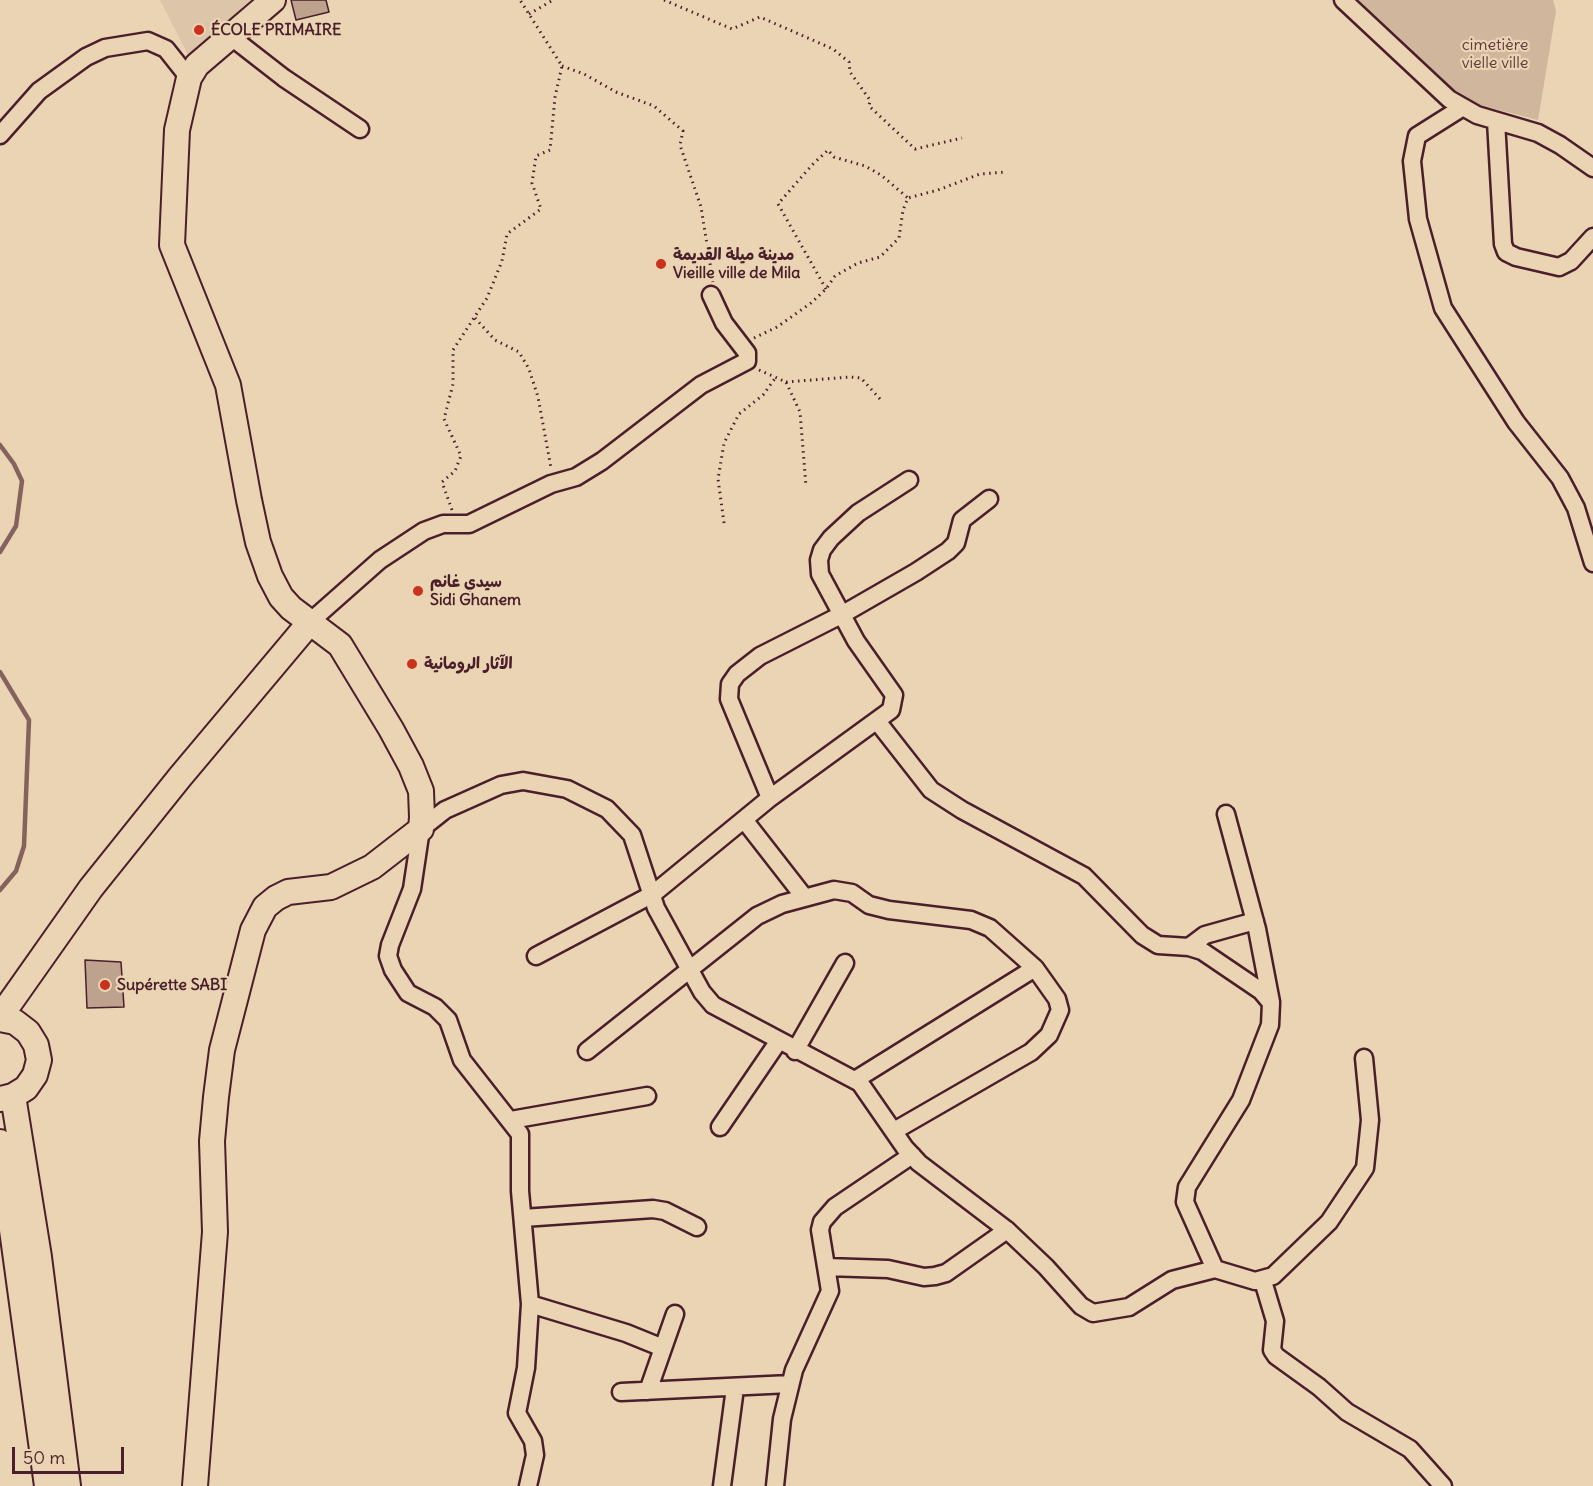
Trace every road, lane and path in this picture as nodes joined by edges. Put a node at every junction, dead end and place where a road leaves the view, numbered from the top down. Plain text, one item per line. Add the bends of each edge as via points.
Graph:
1 (273, 0) edge
2 (520, 0) edge
3 (553, 0) edge
4 (664, 0) edge
5 (1342, 0) edge
6 (529, 14) junction
7 (230, 36) junction
8 (562, 66) junction
9 (189, 78) junction
10 (1463, 108) junction
11 (1496, 121) junction
12 (360, 129) dead end
13 (0, 135) edge
14 (962, 138) dead end
15 (1593, 168) edge
16 (1006, 172) dead end
17 (908, 198) junction
18 (1593, 237) edge
19 (826, 289) junction
20 (711, 295) joint
21 (475, 318) junction
22 (741, 344) junction
23 (744, 363) junction
24 (776, 377) junction
25 (786, 382) junction
26 (880, 399) dead end
27 (909, 480) dead end
28 (554, 483) junction
29 (806, 486) dead end
30 (989, 499) dead end
31 (724, 524) dead end
32 (457, 526) junction
33 (1593, 563) edge
34 (843, 614) junction
35 (311, 621) junction
36 (877, 721) junction
37 (770, 798) junction
38 (1226, 813) dead end
39 (745, 821) junction
40 (421, 829) junction
41 (652, 894) junction
42 (805, 898) junction
43 (1255, 921) junction
44 (1189, 947) junction
45 (536, 956) dead end
46 (845, 963) dead end
47 (1035, 968) junction
48 (689, 969) junction
49 (1271, 1003) junction
50 (0, 1018) edge
51 (778, 1042) junction
52 (587, 1051) dead end
53 (795, 1051) junction
54 (1364, 1058) dead end
55 (855, 1080) junction
56 (647, 1096) dead end
57 (6, 1097) edge
58 (511, 1120) junction
59 (720, 1127) dead end
60 (894, 1131) junction
61 (0, 1142) edge
62 (912, 1155) junction
63 (523, 1218) junction
64 (697, 1227) dead end
65 (1007, 1230) junction
66 (826, 1267) junction
67 (1215, 1269) junction
68 (1263, 1281) junction
69 (530, 1304) junction
70 (675, 1314) dead end
71 (663, 1348) junction
72 (790, 1384) junction
73 (735, 1388) junction
74 (648, 1391) junction
75 (621, 1392) dead end
76 (52, 1438) junction
77 (47, 1486) edge
78 (68, 1486) edge
79 (195, 1486) edge
80 (528, 1486) edge
81 (722, 1486) edge
82 (775, 1486) edge
83 (1443, 1486) edge

1 - 7 main road
2 - 6 path
3 - 6 path
4 - 14 path via 732,29 760,17 833,49 849,62 850,72 870,100 869,106 915,149
5 - 10 street via 1404,60
6 - 8 path
7 - 9 main road via 197,65
7 - 12 street
8 - 20 path via 654,106 683,131 680,145 701,207 714,276
8 - 21 path via 550,150 536,156 532,183 541,209 507,234 502,261
9 - 13 street via 166,49 148,41 105,48 39,91
9 - 35 main road via 177,130 172,245 228,385 258,542 270,576 291,608
10 - 11 street
10 - 33 street via 1422,131 1413,152 1418,219 1443,308 1516,422 1560,478 1576,508
11 - 15 street via 1538,134
11 - 18 street via 1506,252 1516,258 1559,267 1571,261
16 - 17 path via 980,174
17 - 19 path via 899,238 880,257 858,263 835,276
17 - 19 path via 881,175 834,157 828,150 812,165 778,204
19 - 22 path via 777,327
20 - 22 street via 724,322
21 - 28 path via 495,340 519,352 529,369
21 - 32 path via 453,350 453,384 444,419 461,456 455,471 442,482
22 - 23 street via 748,356
23 - 24 path
23 - 28 street via 701,385 602,461 576,477
24 - 25 path
24 - 31 path via 763,395 739,414 724,443 718,479
25 - 26 path via 850,376 861,378
25 - 29 path via 800,412
27 - 34 street via 858,513 822,550 820,574
28 - 32 street via 486,517
30 - 34 street via 962,520 956,543 948,551
32 - 35 street via 443,524 402,544
34 - 36 street via 856,641 894,694 891,710
34 - 37 street via 760,656 730,684 729,699
35 - 40 main road via 340,645 391,729 421,791
35 - 50 main road via 91,888
36 - 37 street
36 - 44 street via 931,790 1084,876 1142,935 1158,945
37 - 39 street
38 - 43 street
39 - 41 street
39 - 42 street
40 - 41 street via 445,810 501,784 523,781 567,789 592,799 620,820 632,835
40 - 58 street via 412,889 388,956 408,993 443,1014 462,1060
40 - 79 main road via 372,867 348,880 276,898 265,907 253,930 222,1050 216,1097 212,1161 215,1232
41 - 45 street
41 - 48 street
42 - 47 street via 844,890 869,905 889,910 971,920 990,928
42 - 48 street via 766,910
43 - 44 street via 1205,935
43 - 49 street
44 - 49 street via 1202,951 1261,991
46 - 53 street
47 - 55 street
47 - 60 street via 1057,999 1060,1010 1049,1035 1030,1052
48 - 51 street via 713,1005
48 - 52 street
49 - 67 street via 1270,1025 1241,1100 1186,1187 1185,1202
50 - 57 main road via 15,1022 28,1032 39,1060 26,1088
51 - 53 street
51 - 59 street
53 - 55 street
54 - 68 street via 1370,1120 1365,1168 1329,1222
55 - 60 street
56 - 58 street
57 - 76 main road
58 - 63 street via 520,1134 522,1148
60 - 62 street
61 - 76 main road
62 - 65 street
62 - 66 street via 828,1214 820,1230
63 - 64 street via 653,1209
63 - 69 street
65 - 66 street via 946,1273 935,1276 888,1269
65 - 67 street via 1081,1306 1094,1313 1129,1307 1172,1280
66 - 72 street via 830,1291
67 - 68 street
68 - 83 street via 1275,1321 1272,1350 1276,1356 1347,1412 1410,1449
69 - 71 street
69 - 80 street via 526,1368 517,1413 533,1441 535,1455
70 - 71 street
71 - 74 street
72 - 73 street
72 - 82 street
73 - 74 street
73 - 81 street
74 - 75 street
76 - 77 main road
76 - 78 main road

